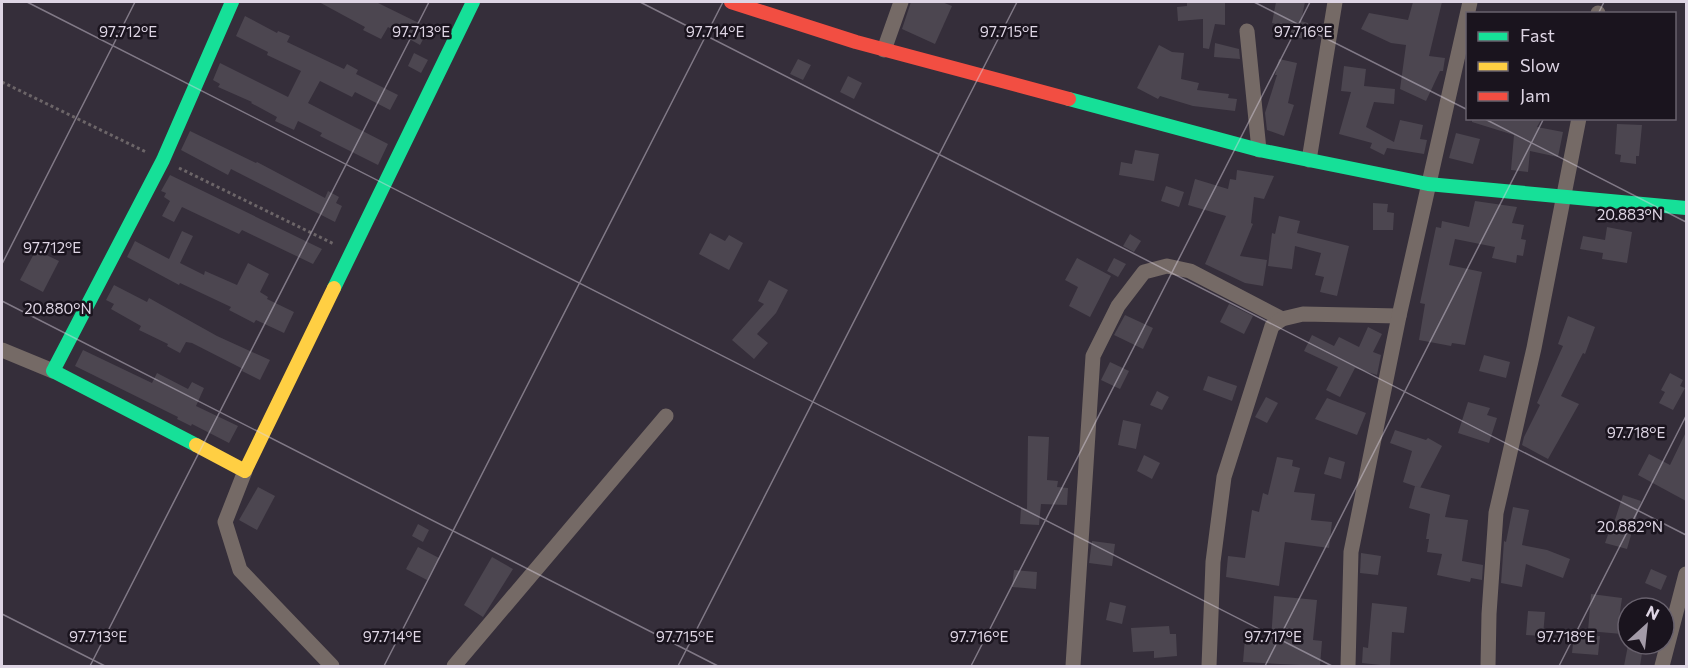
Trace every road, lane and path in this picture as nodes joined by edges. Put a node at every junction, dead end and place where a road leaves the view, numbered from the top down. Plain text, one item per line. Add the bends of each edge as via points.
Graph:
1 (232, 2) edge
2 (473, 2) edge
3 (731, 2) edge
4 (901, 2) edge
5 (1335, 2) edge
6 (1466, 19) edge
7 (1247, 31) dead end
8 (884, 50) junction
9 (1579, 120) edge
10 (1259, 150) junction
11 (1309, 160) junction
12 (1428, 184) junction
13 (1565, 197) junction
14 (1686, 208) edge
15 (1399, 316) junction
16 (1282, 319) junction
17 (2, 350) edge
18 (53, 371) junction
19 (666, 416) dead end
20 (245, 471) junction
21 (1686, 574) edge
22 (332, 666) edge
23 (454, 666) edge
24 (1073, 666) edge
25 (1209, 666) edge
26 (1348, 666) edge
27 (1488, 666) edge
28 (1662, 666) edge

1 - 18 street via 163,160
2 - 20 street
3 - 8 street
4 - 8 street
5 - 11 street
6 - 12 street
7 - 10 street
8 - 10 street
9 - 13 street
10 - 11 street
11 - 12 street
12 - 13 street
12 - 15 street
13 - 14 street
13 - 27 street via 1496,513
15 - 16 street via 1303,314
15 - 26 street via 1351,552
16 - 24 street via 1190,271 1167,266 1144,272 1118,306 1093,356
16 - 25 street via 1272,326 1224,477 1213,562
17 - 18 street
18 - 20 street
19 - 23 street
20 - 22 street via 225,522 240,570
21 - 28 street

